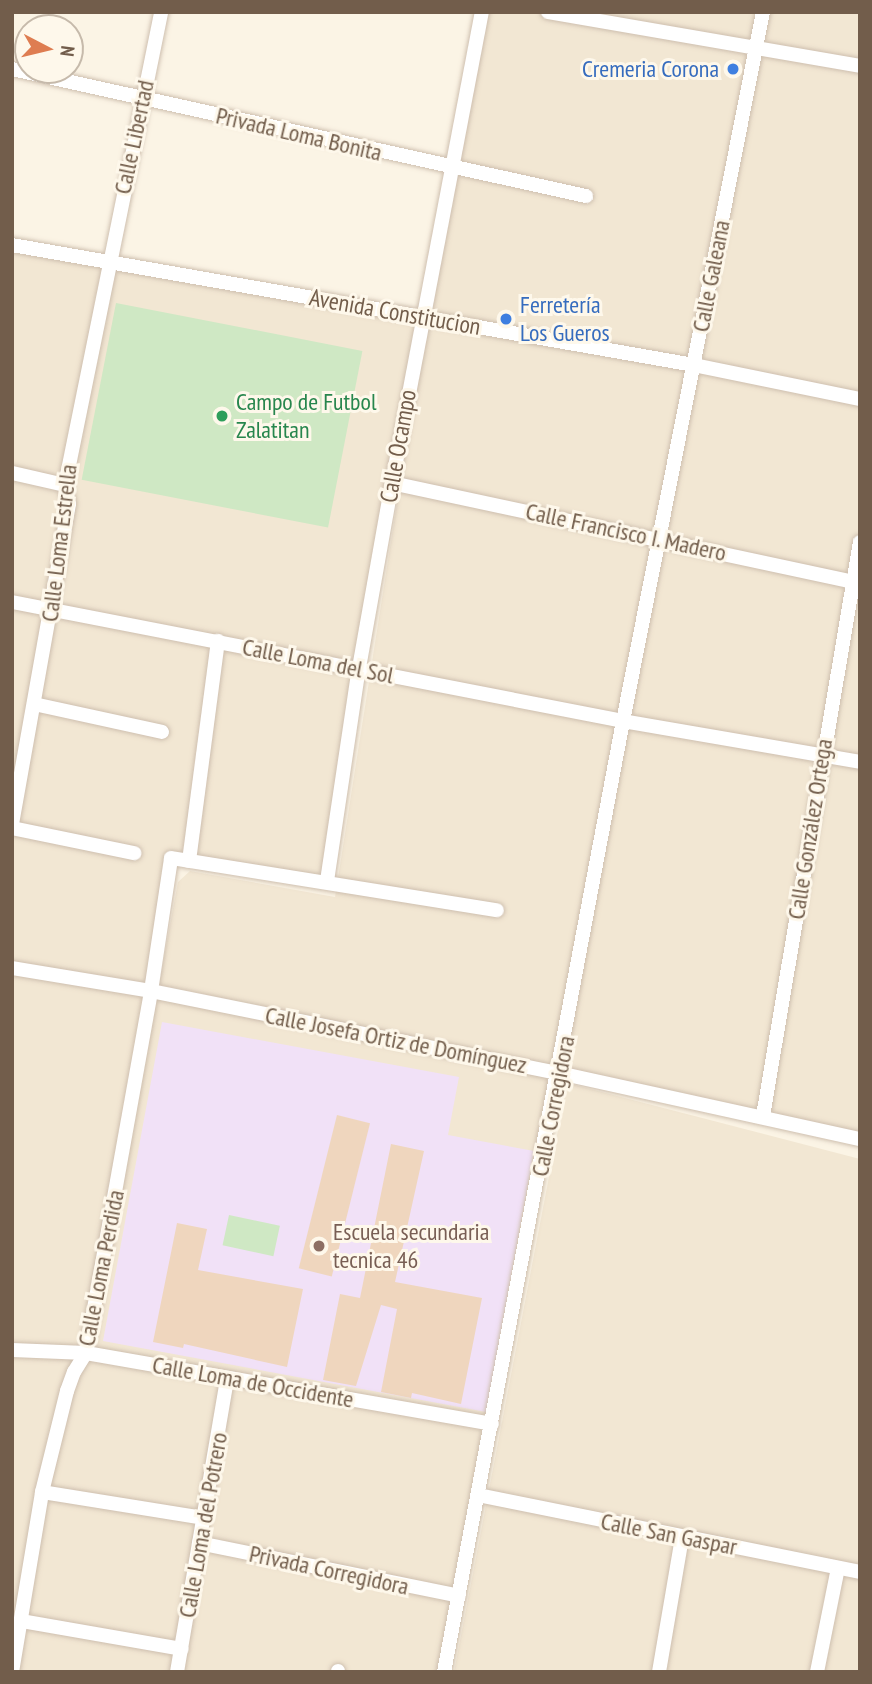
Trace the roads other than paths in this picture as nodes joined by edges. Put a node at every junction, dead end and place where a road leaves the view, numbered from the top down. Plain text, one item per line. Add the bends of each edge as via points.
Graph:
1 (161, 12) edge
2 (482, 12) edge
3 (548, 12) edge
4 (763, 12) edge
5 (756, 48) junction
6 (860, 66) edge
7 (12, 69) edge
8 (142, 99) junction
9 (450, 168) junction
10 (586, 196) dead end
11 (12, 245) edge
12 (108, 261) junction
13 (421, 316) junction
14 (694, 365) junction
15 (860, 399) edge
16 (12, 473) edge
17 (391, 483) junction
18 (65, 485) junction
19 (660, 539) junction
20 (860, 542) edge
21 (857, 582) edge
22 (12, 602) edge
23 (52, 610) junction
24 (218, 641) junction
25 (359, 668) junction
26 (34, 704) junction
27 (624, 721) junction
28 (162, 732) dead end
29 (822, 754) junction
30 (860, 762) edge
31 (12, 826) edge
32 (134, 853) dead end
33 (189, 861) junction
34 (327, 881) junction
35 (497, 910) dead end
36 (12, 968) edge
37 (151, 991) junction
38 (559, 1073) junction
39 (763, 1116) junction
40 (860, 1139) edge
41 (12, 1350) edge
42 (86, 1353) junction
43 (227, 1378) junction
44 (492, 1424) junction
45 (42, 1492) junction
46 (478, 1495) junction
47 (204, 1518) junction
48 (681, 1536) junction
49 (199, 1544) junction
50 (838, 1568) junction
51 (860, 1572) edge
52 (459, 1597) junction
53 (22, 1621) junction
54 (182, 1649) junction
55 (12, 1672) edge
56 (177, 1672) edge
57 (444, 1672) edge
58 (659, 1672) edge
59 (817, 1672) edge

1 - 8 street, Calle Libertad
2 - 9 street, Calle Ocampo
3 - 5 street
4 - 5 street, Calle Galeana
5 - 6 street
5 - 14 street, Calle Galeana
7 - 8 street, Privada Loma Bonita
8 - 9 street, Privada Loma Bonita
8 - 12 street, Calle Libertad
9 - 10 street, Privada Loma Bonita
9 - 13 street, Calle Ocampo
11 - 12 street, Avenida Constitucion
12 - 13 street, Avenida Constitucion
12 - 18 street, Calle Loma Estrella
13 - 14 street, Avenida Constitucion
13 - 17 street, Calle Ocampo
14 - 15 street, Avenida Constitucion
14 - 19 street, Calle Galeana
16 - 18 street
17 - 19 street, Calle Francisco I. Madero
17 - 25 street, Calle Ocampo
18 - 23 street, Calle Loma Estrella via 69,503
19 - 21 street, Calle Francisco I. Madero
19 - 27 street, Calle Corregidora
20 - 21 street, Calle González Ortega
21 - 29 street, Calle González Ortega
22 - 23 street, Calle Loma del Sol
23 - 24 street, Calle Loma del Sol
23 - 26 street, Calle Loma Estrella
24 - 25 street, Calle Loma del Sol
24 - 33 street
25 - 27 street, Calle Loma del Sol
25 - 34 street, Calle Ocampo
26 - 28 street
26 - 31 street, Calle Loma Estrella
27 - 29 street, Calle Loma del Sol
27 - 38 street, Calle Corregidora
29 - 30 street, Calle Loma del Sol
29 - 39 street, Calle González Ortega
31 - 32 street
33 - 34 street
33 - 37 street, Calle Loma Perdida via 171,858
34 - 35 street
36 - 37 street, Calle Josefa Ortiz de Domínguez
37 - 38 street, Calle Josefa Ortiz de Domínguez
37 - 42 street, Calle Loma Perdida
38 - 39 street, Calle Josefa Ortiz de Domínguez
38 - 44 street, Calle Corregidora
39 - 40 street, Calle Josefa Ortiz de Domínguez
41 - 42 street, Calle Loma de Occidente
42 - 43 street, Calle Loma de Occidente
42 - 45 street, Calle Loma Perdida via 67,1391
43 - 44 street, Calle Loma de Occidente
43 - 47 street, Calle Loma del Potrero
44 - 46 street, Calle Corregidora
45 - 47 street
45 - 53 street, Calle Loma Perdida
46 - 48 street, Calle San Gaspar
46 - 52 street, Calle Corregidora
47 - 49 street, Calle Loma del Potrero
48 - 50 street, Calle San Gaspar
48 - 58 street
49 - 52 street, Privada Corregidora
49 - 54 street, Calle Loma del Potrero
50 - 51 street, Calle San Gaspar
50 - 59 street
52 - 57 street, Calle Corregidora
53 - 54 street
53 - 55 street, Calle Loma Perdida
54 - 56 street, Calle Loma del Potrero

